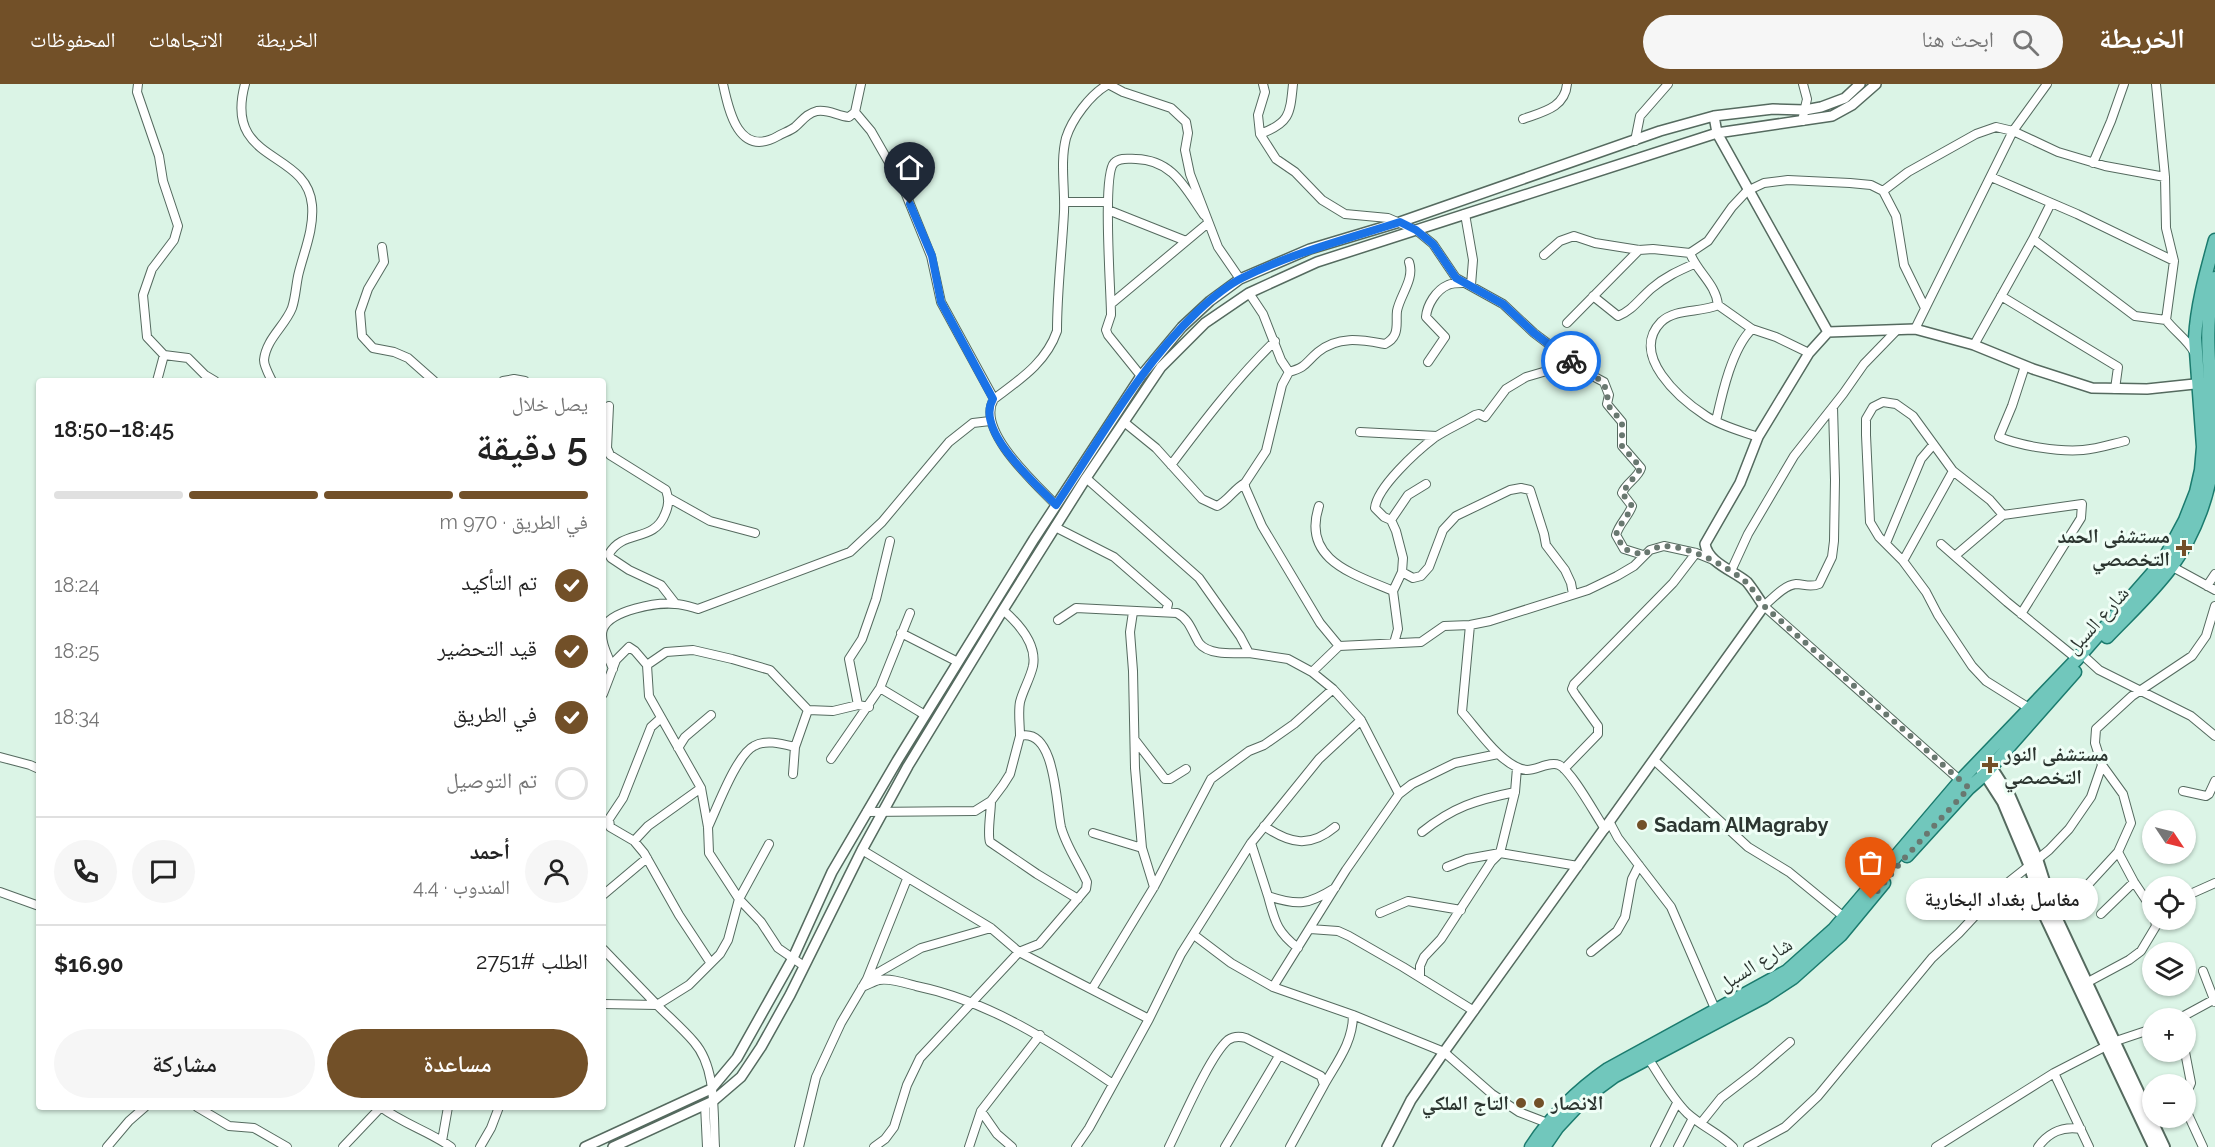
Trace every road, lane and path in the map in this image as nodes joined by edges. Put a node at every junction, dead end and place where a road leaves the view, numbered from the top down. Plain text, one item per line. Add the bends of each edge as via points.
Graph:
1 (138, 84) edge
2 (245, 84) edge
3 (723, 84) edge
4 (861, 84) edge
5 (1263, 84) edge
6 (1293, 84) edge
7 (1567, 84) edge
8 (1668, 84) edge
9 (1803, 84) edge
10 (1860, 84) edge
11 (1876, 84) edge
12 (2047, 84) edge
13 (2124, 84) edge
14 (2156, 84) edge
15 (1108, 85) edge
16 (1805, 110) junction
17 (855, 112) junction
18 (1714, 116) junction
19 (1523, 119) dead end
20 (1802, 122) junction
21 (2013, 131) junction
22 (1717, 133) junction
23 (1260, 134) junction
24 (1635, 141) junction
25 (2093, 163) junction
26 (1991, 177) junction
27 (2165, 177) junction
28 (1748, 191) junction
29 (1883, 191) junction
30 (1064, 202) junction
31 (2051, 202) junction
32 (1108, 206) junction
33 (1465, 214) junction
34 (1206, 219) junction
35 (1400, 222) junction
36 (1416, 230) junction
37 (2033, 239) junction
38 (2215, 240) edge
39 (1186, 241) junction
40 (382, 247) dead end
41 (1639, 250) junction
42 (1690, 253) junction
43 (1544, 255) dead end
44 (2174, 261) junction
45 (1409, 262) dead end
46 (1694, 264) junction
47 (2215, 278) edge
48 (1240, 279) junction
49 (1467, 284) junction
50 (1249, 293) junction
51 (1593, 296) junction
52 (2001, 296) junction
53 (1111, 304) junction
54 (1718, 305) junction
55 (1925, 308) junction
56 (2166, 320) junction
57 (1567, 323) dead end
58 (1752, 329) junction
59 (1915, 329) junction
60 (1897, 330) junction
61 (1828, 332) junction
62 (1275, 341) junction
63 (1974, 345) junction
64 (1809, 353) junction
65 (164, 355) junction
66 (1565, 356) junction
67 (2197, 358) junction
68 (1428, 362) dead end
69 (2025, 366) junction
70 (1288, 372) junction
71 (1141, 376) junction
72 (159, 378) edge
73 (210, 378) edge
74 (271, 378) edge
75 (431, 378) edge
76 (2207, 382) edge
77 (2115, 389) junction
78 (993, 399) junction
79 (609, 406) dead end
80 (1833, 407) junction
81 (1716, 421) junction
82 (990, 422) junction
83 (1124, 422) junction
84 (2214, 428) edge
85 (1360, 432) dead end
86 (1437, 436) junction
87 (1758, 437) junction
88 (2125, 441) dead end
89 (1933, 445) junction
90 (1172, 465) junction
91 (1953, 471) junction
92 (1086, 478) junction
93 (1245, 483) junction
94 (1426, 484) dead end
95 (669, 498) junction
96 (1056, 505) junction
97 (1319, 506) dead end
98 (2003, 515) junction
99 (1391, 520) junction
100 (1055, 527) junction
101 (755, 533) dead end
102 (1034, 539) junction
103 (890, 541) dead end
104 (1886, 543) junction
105 (1941, 543) dead end
106 (1044, 546) junction
107 (1696, 554) junction
108 (1643, 555) junction
109 (1956, 555) junction
110 (1903, 561) junction
111 (1718, 562) junction
112 (2168, 564) junction
113 (1731, 571) junction
114 (1402, 572) junction
115 (2215, 574) edge
116 (2211, 588) edge
117 (1393, 591) junction
118 (1573, 594) junction
119 (675, 603) junction
120 (1764, 606) junction
121 (2215, 606) edge
122 (1003, 610) junction
123 (1133, 612) junction
124 (1166, 612) junction
125 (910, 613) dead end
126 (2021, 614) junction
127 (1058, 620) dead end
128 (606, 625) edge
129 (1470, 625) junction
130 (902, 633) junction
131 (1394, 643) junction
132 (1339, 646) junction
133 (606, 650) edge
134 (1249, 653) junction
135 (2082, 659) junction
136 (958, 662) junction
137 (647, 665) junction
138 (613, 669) junction
139 (1312, 672) junction
140 (606, 686) edge
141 (880, 688) junction
142 (1333, 689) junction
143 (2139, 691) junction
144 (858, 705) junction
145 (868, 707) junction
146 (2029, 708) junction
147 (808, 710) junction
148 (711, 715) dead end
149 (925, 715) junction
150 (662, 717) junction
151 (1361, 720) junction
152 (2215, 723) edge
153 (2212, 734) edge
154 (1020, 735) junction
155 (1135, 740) junction
156 (795, 747) junction
157 (678, 748) junction
158 (1498, 754) junction
159 (0, 757) edge
160 (831, 759) dead end
161 (1654, 760) junction
162 (2102, 765) junction
163 (1984, 766) junction
164 (36, 768) edge
165 (1516, 768) junction
166 (1186, 769) dead end
167 (1564, 769) junction
168 (793, 774) dead end
169 (2215, 781) edge
170 (1965, 785) junction
171 (701, 788) junction
172 (2184, 791) dead end
173 (1515, 792) junction
174 (1399, 794) junction
175 (991, 801) junction
176 (867, 812) junction
177 (883, 813) junction
178 (1264, 826) junction
179 (1607, 826) junction
180 (708, 827) junction
181 (1335, 827) dead end
182 (1092, 832) dead end
183 (1422, 832) dead end
184 (634, 841) junction
185 (1251, 843) junction
186 (769, 844) dead end
187 (1142, 848) junction
188 (862, 850) junction
189 (2118, 852) junction
190 (1500, 853) junction
191 (646, 858) junction
192 (2033, 862) junction
193 (1640, 865) junction
194 (1578, 866) junction
195 (1447, 867) dead end
196 (907, 879) junction
197 (2134, 882) junction
198 (2215, 883) edge
199 (1154, 887) junction
200 (1336, 887) junction
201 (0, 892) edge
202 (606, 892) edge
203 (2196, 892) edge
204 (2142, 894) edge
205 (1268, 896) junction
206 (740, 898) junction
207 (1078, 898) junction
208 (36, 905) edge
209 (1461, 910) junction
210 (1380, 913) dead end
211 (2054, 913) junction
212 (2101, 914) dead end
213 (1844, 917) junction
214 (991, 928) junction
215 (1310, 929) junction
216 (2154, 930) edge
217 (1194, 935) junction
218 (1298, 948) junction
219 (1019, 952) junction
220 (1590, 952) dead end
221 (606, 953) edge
222 (793, 958) junction
223 (710, 962) junction
224 (804, 966) junction
225 (2203, 971) dead end
226 (1420, 977) junction
227 (867, 979) junction
228 (2088, 982) junction
229 (1273, 987) junction
230 (861, 988) junction
231 (1092, 989) junction
232 (2215, 1000) edge
233 (970, 1002) junction
234 (606, 1004) edge
235 (657, 1005) junction
236 (2196, 1010) edge
237 (1474, 1011) junction
238 (1716, 1011) junction
239 (1353, 1015) junction
240 (1149, 1019) junction
241 (2142, 1032) edge
242 (1040, 1035) junction
243 (1790, 1042) dead end
244 (2112, 1043) junction
245 (1444, 1052) junction
246 (1279, 1056) junction
247 (1648, 1058) junction
248 (2054, 1073) junction
249 (1113, 1084) junction
250 (1324, 1085) junction
251 (711, 1089) junction
252 (709, 1103) junction
253 (1677, 1103) junction
254 (142, 1110) edge
255 (202, 1110) edge
256 (378, 1110) edge
257 (385, 1110) edge
258 (447, 1110) edge
259 (498, 1110) edge
260 (981, 1111) junction
261 (1693, 1118) junction
262 (1701, 1123) junction
263 (1552, 1125) junction
264 (2194, 1128) edge
265 (2081, 1129) junction
266 (442, 1141) junction
267 (1947, 1144) edge
268 (107, 1147) edge
269 (287, 1147) edge
270 (343, 1147) edge
271 (451, 1147) edge
272 (480, 1147) edge
273 (585, 1147) edge
274 (613, 1147) edge
275 (707, 1147) edge
276 (715, 1147) edge
277 (799, 1147) edge
278 (874, 1147) edge
279 (969, 1147) edge
280 (1012, 1147) edge
281 (1076, 1147) edge
282 (1169, 1147) edge
283 (1225, 1147) edge
284 (1290, 1147) edge
285 (1387, 1147) edge
286 (1531, 1147) edge
287 (1544, 1147) edge
288 (1654, 1147) edge
289 (1678, 1147) edge
290 (1733, 1147) edge
291 (1748, 1147) edge
292 (1936, 1147) edge
293 (2038, 1147) edge
294 (2089, 1147) edge
295 (2154, 1147) edge
296 (2164, 1147) edge
297 (2203, 1147) edge

1 - 65 street via 137,92 178,225 174,240 152,269 143,295 147,337
2 - 74 street via 241,99 246,131 257,146 300,175 307,184 312,204 310,234 293,304 268,344 264,361
3 - 17 street via 736,128 757,141 768,142 818,111 829,110 849,117
4 - 17 street
5 - 23 street via 1258,115
6 - 23 street via 1286,118 1279,127
7 - 19 street via 1562,101
8 - 24 street via 1640,116
9 - 16 street
10 - 16 street via 1845,98
11 - 20 street via 1832,116
12 - 21 street
13 - 25 street
14 - 27 street
15 - 30 street via 1086,103 1066,137 1062,163
15 - 34 street via 1171,108 1186,122 1186,158
16 - 18 street
16 - 20 street
17 - 78 street via 871,130 903,187 932,256 941,302
18 - 22 street
18 - 24 street
20 - 22 street
21 - 25 street
21 - 26 street
21 - 29 street via 1996,127 1976,134 1908,172
22 - 28 street
22 - 33 street
23 - 35 street via 1276,159 1322,200 1345,214
24 - 35 street
25 - 27 street
26 - 31 street
26 - 55 street
27 - 44 street via 2166,228
28 - 29 street via 1764,183 1788,180 1871,185
28 - 42 street via 1708,240
28 - 61 street
29 - 55 street via 1896,216 1904,265
30 - 32 street
30 - 78 street via 1057,331 1047,352 1028,374
31 - 37 street
31 - 44 street
32 - 34 street via 1110,170 1115,162 1141,159 1174,172
32 - 39 street
32 - 53 street
33 - 36 street
33 - 49 street via 1473,260
34 - 39 street
34 - 48 street via 1218,247
35 - 36 street
35 - 48 street via 1310,249
36 - 49 street
36 - 50 street via 1317,262
37 - 52 street
37 - 56 street via 2135,316
38 - 67 main road, شارع السبل via 2200,294
39 - 53 street
40 - 75 street via 384,262 360,312 362,336 373,348 408,358
41 - 42 street
41 - 43 street via 1574,236 1560,241
41 - 51 street
42 - 46 street
44 - 56 street
45 - 70 street via 1408,284 1398,309 1394,338 1385,344 1354,338 1329,344 1304,368
46 - 51 street via 1672,273 1618,316
46 - 54 street via 1712,286
47 - 76 main road, شارع السبل via 2210,297
48 - 71 street via 1182,327
49 - 66 street via 1503,304
49 - 68 street via 1448,284 1426,308 1426,317 1445,337
50 - 62 street
50 - 83 street via 1205,322 1161,367
51 - 57 street
52 - 63 street
52 - 77 street via 2118,367
53 - 71 street via 1108,335
54 - 58 street
54 - 81 street via 1672,314 1650,342 1656,365 1673,388
55 - 59 street
56 - 67 street via 2189,343
58 - 64 street
58 - 81 street via 1744,336 1733,362
59 - 60 street
59 - 63 street
60 - 61 street
60 - 80 street via 1863,364
61 - 64 street
62 - 70 street
62 - 90 street via 1217,404
63 - 69 street
64 - 87 street
65 - 72 street
65 - 73 street via 188,358
66 - 86 street via 1550,370 1526,377 1506,389 1485,417 1475,415
66 - 108 street via 1604,382 1609,395 1607,404 1622,422 1622,446 1641,468 1623,489 1632,506 1616,535 1624,549
67 - 76 main road, شارع السبل
69 - 77 street via 2092,388
69 - 88 street via 1999,436 2040,447 2083,450
70 - 93 street via 1266,451
71 - 96 street
76 - 77 street
76 - 84 main road, شارع السبل
76 - 112 main road, شارع السبل via 2201,470
78 - 82 street via 989,406
79 - 95 street via 610,455 666,490
80 - 113 street via 1779,477
80 - 120 street via 1832,557 1819,584 1786,587
81 - 87 street
82 - 96 street via 1000,443
82 - 119 street via 973,423 950,442 882,522 850,552 698,609
83 - 90 street
83 - 92 street
84 - 112 main road, شارع السبل via 2206,497 2185,545
85 - 86 street
86 - 99 street via 1398,472 1376,500 1375,508
87 - 111 street via 1740,483 1705,544
89 - 91 street
89 - 104 street via 1922,459
89 - 104 street via 1912,416 1896,404 1883,402 1873,407 1866,419 1870,522
90 - 93 street via 1202,500 1216,506
91 - 98 street
91 - 110 street
92 - 100 street
92 - 134 street via 1199,578
93 - 132 street via 1262,526 1320,623
94 - 99 street via 1408,495
95 - 101 street via 710,521
95 - 119 street via 656,529 619,541 609,555 661,585
96 - 102 street
97 - 117 street via 1314,533 1322,550 1348,572
98 - 109 street
98 - 126 street via 2082,504 2081,518
99 - 114 street via 1403,558
100 - 106 street
100 - 124 street via 1114,557 1168,604
102 - 106 street
102 - 136 street
103 - 144 street via 876,599 862,639 849,659
104 - 110 street
105 - 109 street
106 - 122 street
107 - 108 street via 1664,546
107 - 111 street
107 - 167 street via 1673,583 1574,684 1572,689 1598,726 1598,734
108 - 118 street via 1617,576
109 - 126 street
110 - 146 street via 1972,666 1986,681
111 - 113 street
112 - 116 street
112 - 135 main road, شارع السبل
113 - 120 street via 1748,584
114 - 117 street
114 - 118 street via 1413,578 1421,576 1429,567 1443,530 1456,516 1521,488 1530,490 1546,545 1565,570
115 - 116 street
117 - 131 street via 1398,628
118 - 129 street
119 - 128 street via 639,607 611,618
120 - 161 street
120 - 170 street
121 - 143 street via 2206,636 2192,656
122 - 154 street via 1016,622 1033,653 1033,665 1020,703
122 - 177 street
123 - 124 street
123 - 127 street via 1076,608
123 - 155 street via 1130,632
124 - 134 street via 1183,616 1200,644 1209,650
125 - 130 street
126 - 135 street
129 - 131 street via 1444,626 1421,642
129 - 158 street via 1462,712
130 - 136 street
130 - 141 street
131 - 132 street
132 - 139 street
133 - 138 street
134 - 139 street via 1288,659
135 - 143 street
135 - 146 main road, شارع السبل
135 - 163 main road, شارع السبل
136 - 149 street
137 - 138 street via 628,647
137 - 147 street via 666,652 693,650 732,658 770,670
137 - 150 street via 649,696
138 - 140 street
139 - 142 street
141 - 145 street
141 - 149 street
142 - 151 street
142 - 199 street via 1294,724 1211,779
143 - 153 street via 2191,716
143 - 162 street via 2096,729 2095,743
144 - 145 street
144 - 147 street via 833,711
145 - 160 street
146 - 163 main road, شارع السبل
147 - 156 street
148 - 157 street
149 - 176 street
150 - 157 street
150 - 184 street via 651,727 623,798 609,819 610,826
151 - 174 street
151 - 178 street via 1319,759
152 - 153 street
154 - 175 street via 1010,774
154 - 207 street via 1043,745 1050,761 1061,829 1087,882 1086,890
155 - 166 street via 1165,779
155 - 187 street
156 - 168 street
156 - 180 street via 774,742 755,745 742,755
157 - 171 street
158 - 165 street
158 - 174 street via 1455,763
159 - 164 street
161 - 179 street
161 - 213 street via 1748,847 1789,872
162 - 189 street via 2123,794 2131,824
162 - 192 street via 2091,797 2069,829
163 - 170 main road, شارع السبل
163 - 192 main road
165 - 167 street via 1529,770 1553,764
165 - 173 street
167 - 179 street
169 - 172 street via 2206,796
170 - 213 main road, شارع السبل
170 - 247 main road, شارع السبل via 1841,935 1793,978
171 - 180 street
171 - 184 street via 648,826
173 - 183 street via 1478,799 1448,813
173 - 190 street
174 - 200 street
175 - 177 street via 975,811
175 - 207 street via 990,842
176 - 177 street
176 - 222 street via 832,872
177 - 188 street
178 - 181 street via 1286,837 1307,841 1321,838
178 - 185 street
179 - 193 street
179 - 194 street
180 - 206 street via 709,853
182 - 187 street
184 - 191 street
185 - 205 street
185 - 217 street
186 - 206 street
187 - 199 street
188 - 196 street
188 - 224 street
189 - 197 street
189 - 211 street via 2083,890
190 - 194 street
190 - 195 street
190 - 209 street
191 - 202 street
191 - 223 street
192 - 211 main road
192 - 244 main road via 2045,916
192 - 291 street via 2000,889 1932,958 1818,1096 1785,1126
193 - 220 street via 1617,931
193 - 238 street via 1671,907
194 - 237 street
196 - 214 street
196 - 227 street
197 - 204 street
197 - 212 street
198 - 203 street
199 - 231 street
200 - 205 street via 1306,903
200 - 215 street
201 - 208 street
205 - 218 street via 1275,925
206 - 222 street via 778,948
206 - 223 street via 728,940
207 - 219 street via 1039,944
209 - 210 street via 1408,901
209 - 226 street via 1424,957
211 - 228 main road
213 - 238 main road, شارع السبل via 1787,971
214 - 219 street
214 - 227 street via 921,948
215 - 218 street
215 - 226 street via 1338,931
216 - 228 street via 2141,951
217 - 229 street
217 - 240 street
218 - 229 street
219 - 231 street
219 - 233 street
221 - 235 street
222 - 224 street
222 - 251 street via 737,1058
223 - 235 street via 689,985
224 - 252 street via 741,1077
225 - 232 street
226 - 237 street
227 - 230 street
228 - 244 main road
229 - 239 street
230 - 233 street via 891,980
230 - 277 street via 816,1077
231 - 240 street
232 - 236 street
233 - 242 street
233 - 278 street via 920,1058 894,1127
234 - 235 street
235 - 251 street via 696,1043
237 - 245 street
238 - 263 main road, شارع السبل via 1608,1069 1575,1094
239 - 245 street
239 - 250 street via 1350,1041
240 - 249 street
241 - 244 street
242 - 249 street
242 - 260 street
243 - 262 street via 1721,1098
244 - 248 street
244 - 295 main road
244 - 296 main road
245 - 263 street via 1492,1094 1519,1112
245 - 285 street via 1411,1100
246 - 250 street via 1321,1076
246 - 282 street via 1239,1036 1226,1042
246 - 283 street
247 - 253 street
247 - 263 main road, شارع السبل via 1596,1089
248 - 265 street
248 - 267 street
249 - 281 street
250 - 284 street
251 - 252 street
251 - 273 street
252 - 274 street
252 - 275 street
252 - 276 street
253 - 261 street
253 - 288 street
254 - 268 street
255 - 269 street via 229,1126 254,1128
256 - 270 street
257 - 266 street
258 - 266 street
259 - 272 street
260 - 279 street
260 - 280 street
261 - 262 street
261 - 289 street
262 - 290 street
263 - 286 main road, شارع السبل
263 - 287 main road, شارع السبل
264 - 297 street
265 - 293 street via 2055,1131
265 - 294 street
266 - 271 street
267 - 292 street

